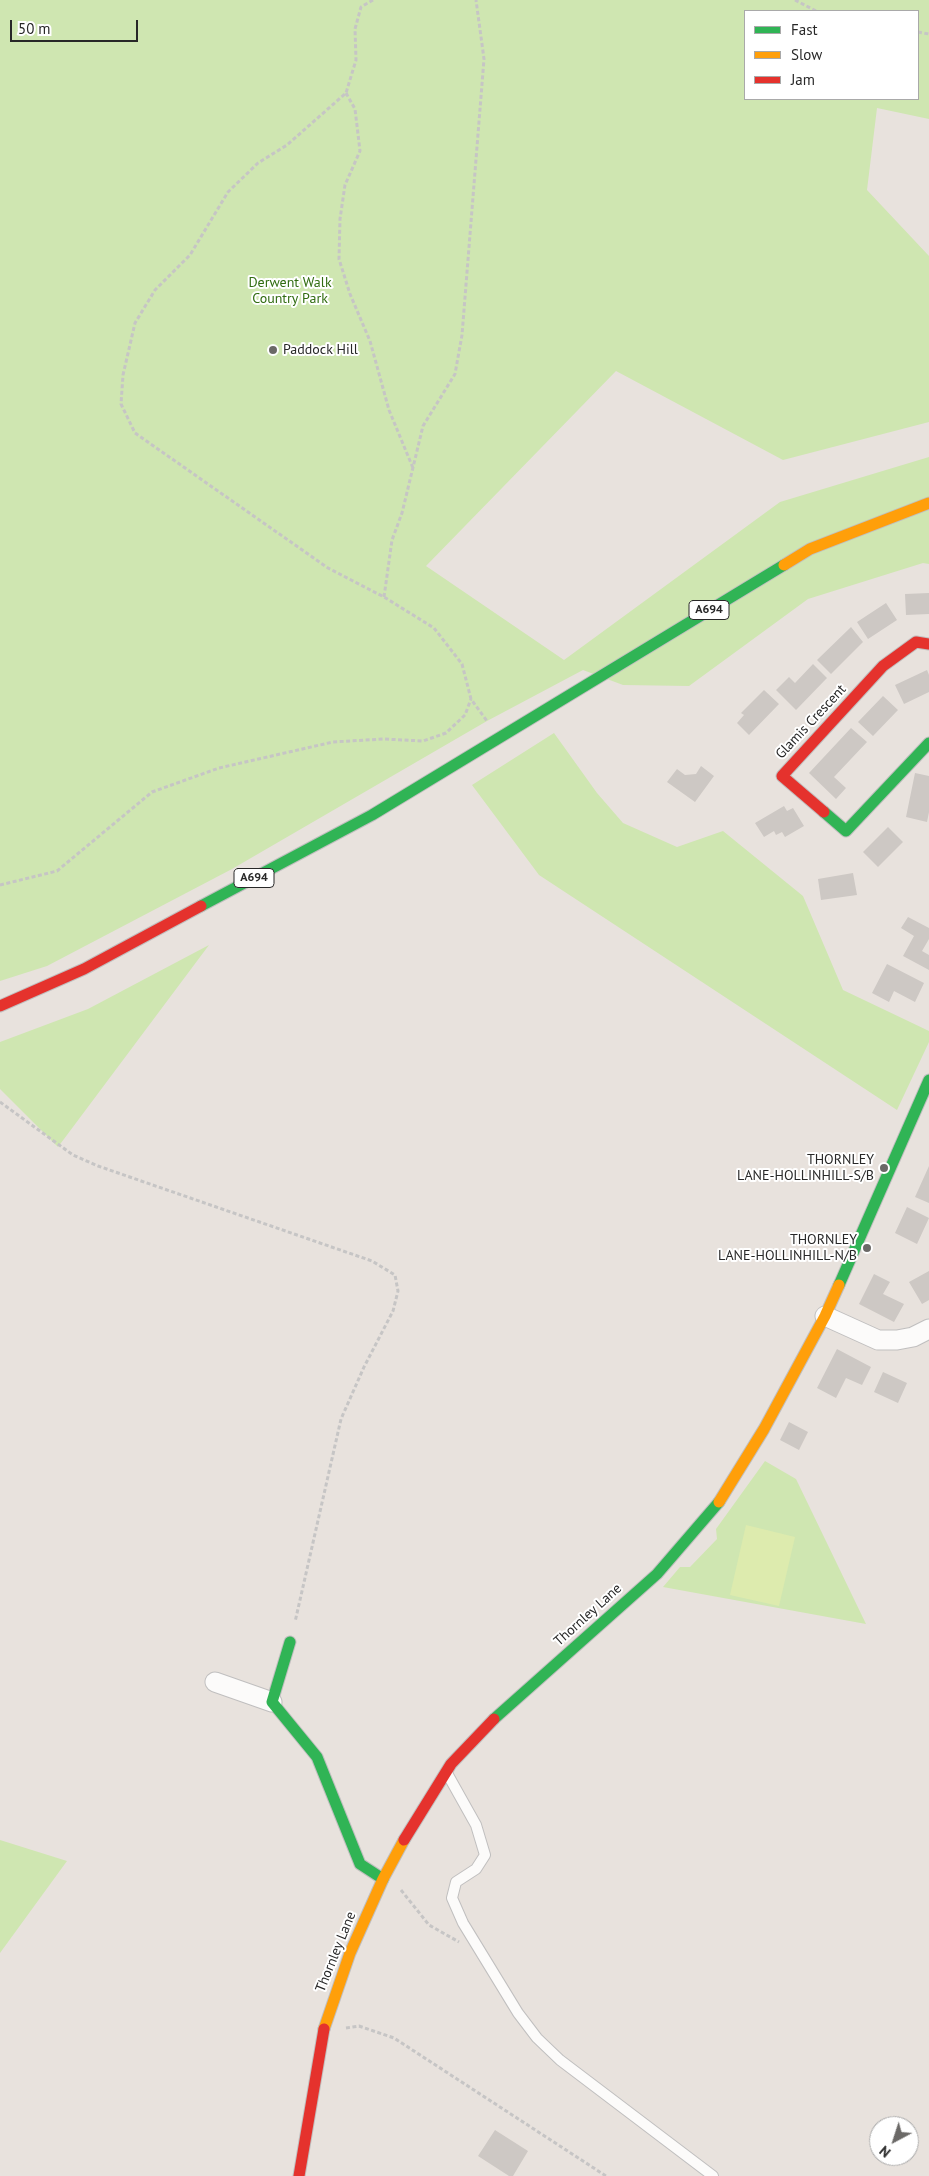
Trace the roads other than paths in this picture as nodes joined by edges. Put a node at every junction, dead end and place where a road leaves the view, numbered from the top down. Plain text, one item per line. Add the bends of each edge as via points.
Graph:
1 (929, 503) edge
2 (929, 644) edge
3 (929, 743) edge
4 (0, 1006) edge
5 (929, 1080) edge
6 (825, 1316) junction
7 (929, 1329) edge
8 (290, 1642) road end
9 (215, 1682) dead end
10 (272, 1702) junction
11 (446, 1772) junction
12 (383, 1879) junction
13 (299, 2176) edge
14 (713, 2176) edge

1 - 4 street, A694 via 810,549 372,815 84,970
2 - 3 street, Glamis Crescent via 916,642 883,666 782,776 846,831
5 - 6 street, Thornley Lane
6 - 7 street via 878,1340 913,1337
6 - 11 street, Thornley Lane via 764,1429 714,1509 657,1574 505,1708
8 - 10 street
9 - 10 street
10 - 12 street via 317,1757 360,1864
11 - 12 street, Thornley Lane
11 - 14 lane via 476,1825 485,1855 476,1869 456,1882 452,1898 518,2013 560,2060
12 - 13 street, Thornley Lane via 350,1953 324,2026

